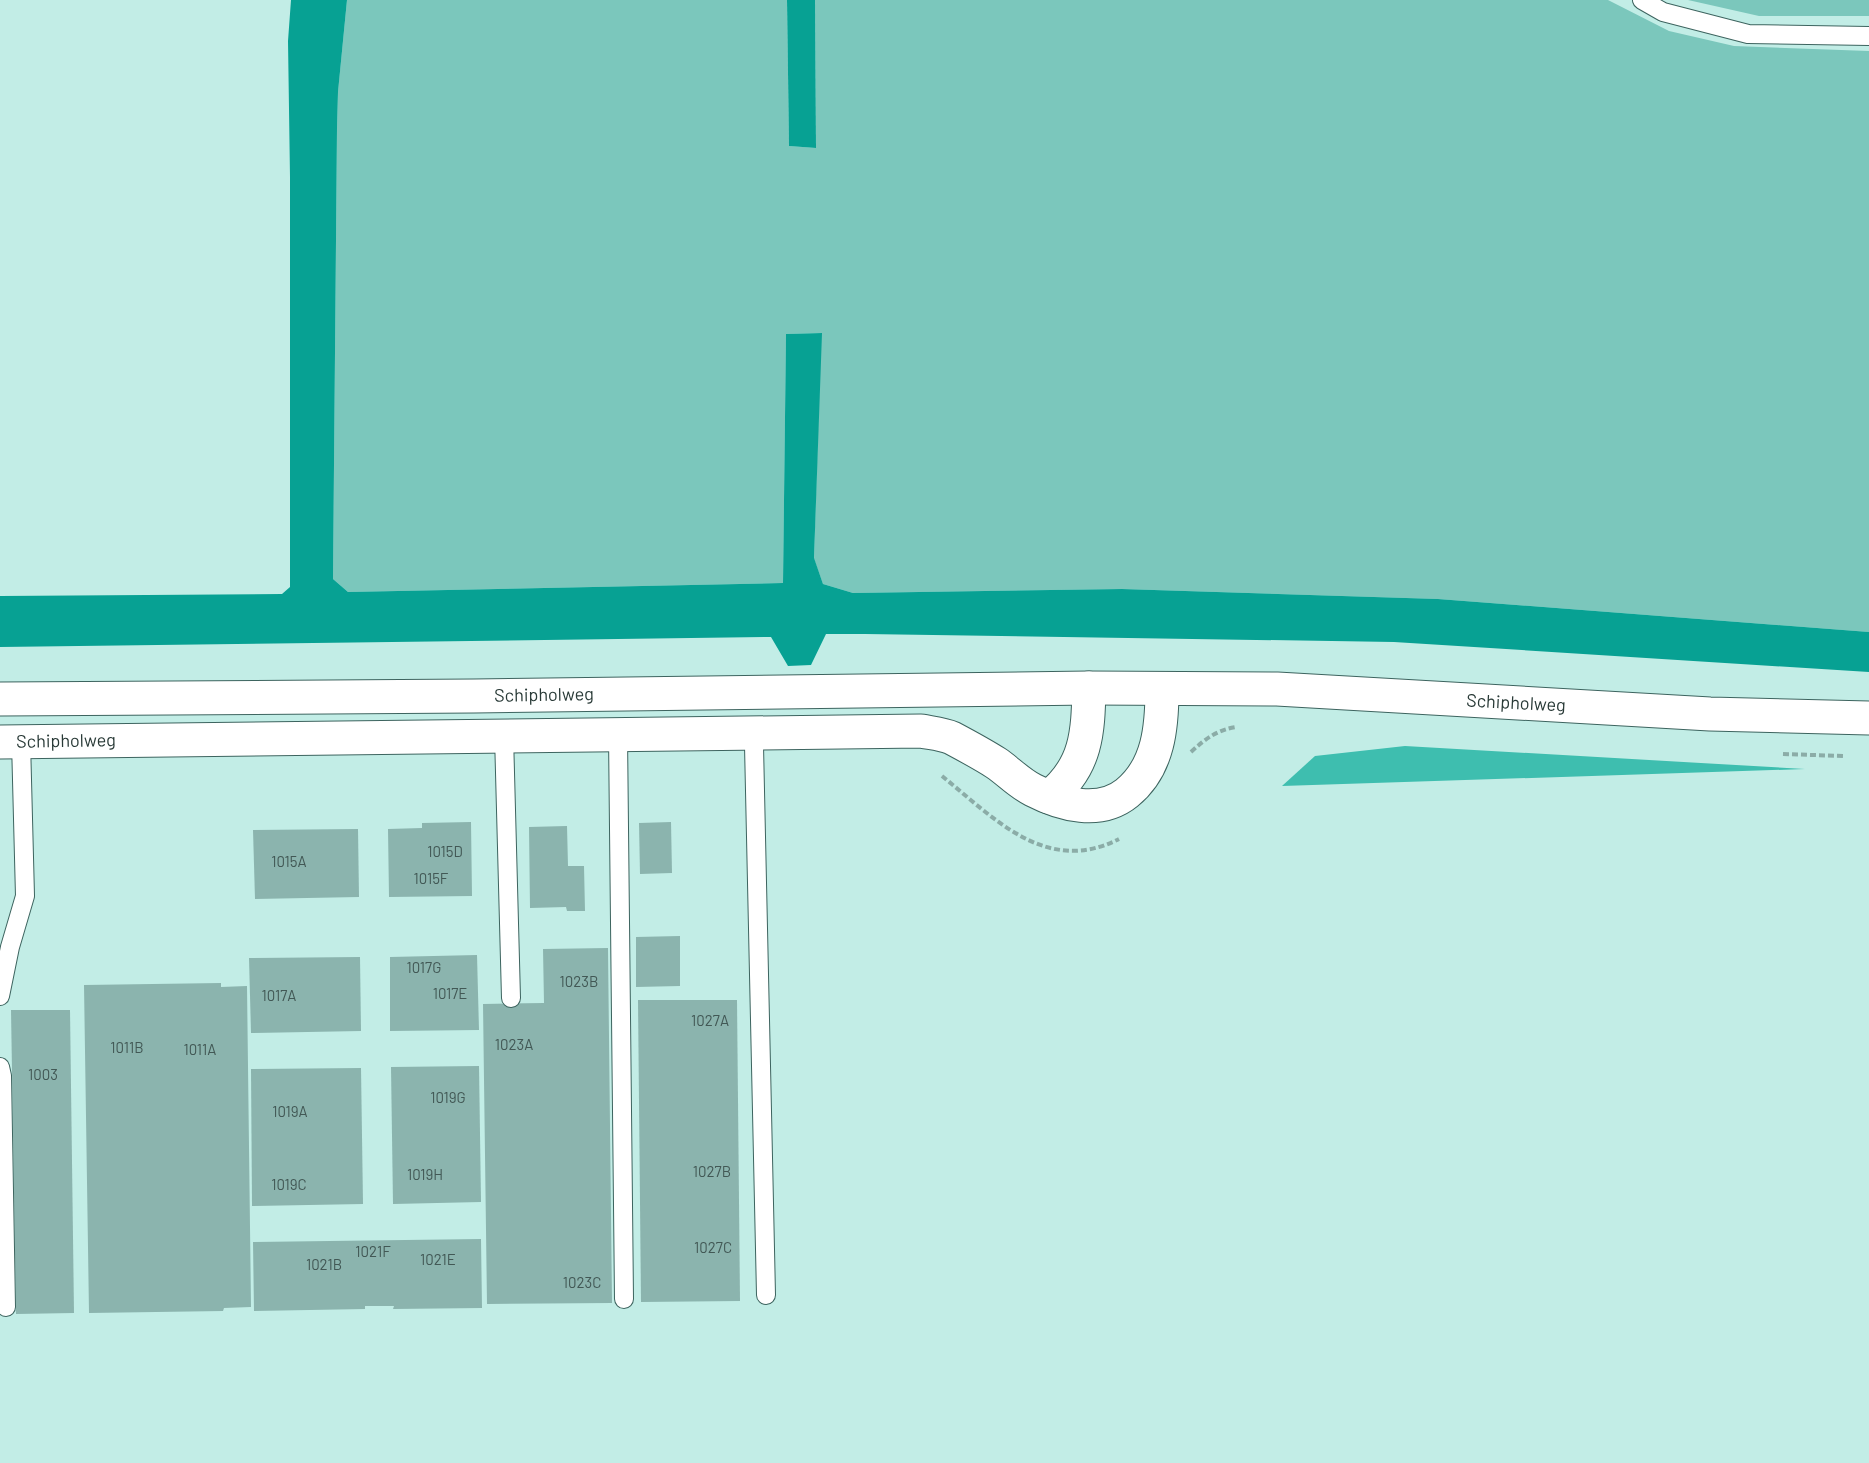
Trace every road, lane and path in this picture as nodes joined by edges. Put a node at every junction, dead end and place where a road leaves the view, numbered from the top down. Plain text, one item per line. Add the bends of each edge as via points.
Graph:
1 (1642, 0) edge
2 (1869, 36) edge
3 (1089, 688) junction
4 (1162, 688) junction
5 (0, 699) edge
6 (1869, 718) edge
7 (765, 732) junction
8 (618, 734) junction
9 (504, 735) junction
10 (10, 742) edge
11 (1049, 797) junction
12 (0, 996) edge
13 (512, 998) dead end
14 (0, 1067) edge
15 (766, 1295) dead end
16 (624, 1299) dead end
17 (6, 1307) dead end

1 - 2 lane via 1663,12 1748,34
3 - 4 main road, Schipholweg
3 - 5 main road, Schipholweg
3 - 11 main road via 1082,755 1071,777
4 - 6 main road, Schipholweg via 1276,689 1710,714
4 - 11 main road, Schipholweg via 1162,722 1156,746 1150,767 1137,785 1121,798 1094,806 1076,806
7 - 8 main road, Schipholweg
7 - 11 main road, Schipholweg via 921,731 950,737
7 - 15 lane via 754,745
8 - 9 main road, Schipholweg
8 - 16 lane
9 - 10 main road, Schipholweg
9 - 13 lane
10 - 12 lane via 25,896
14 - 17 lane

